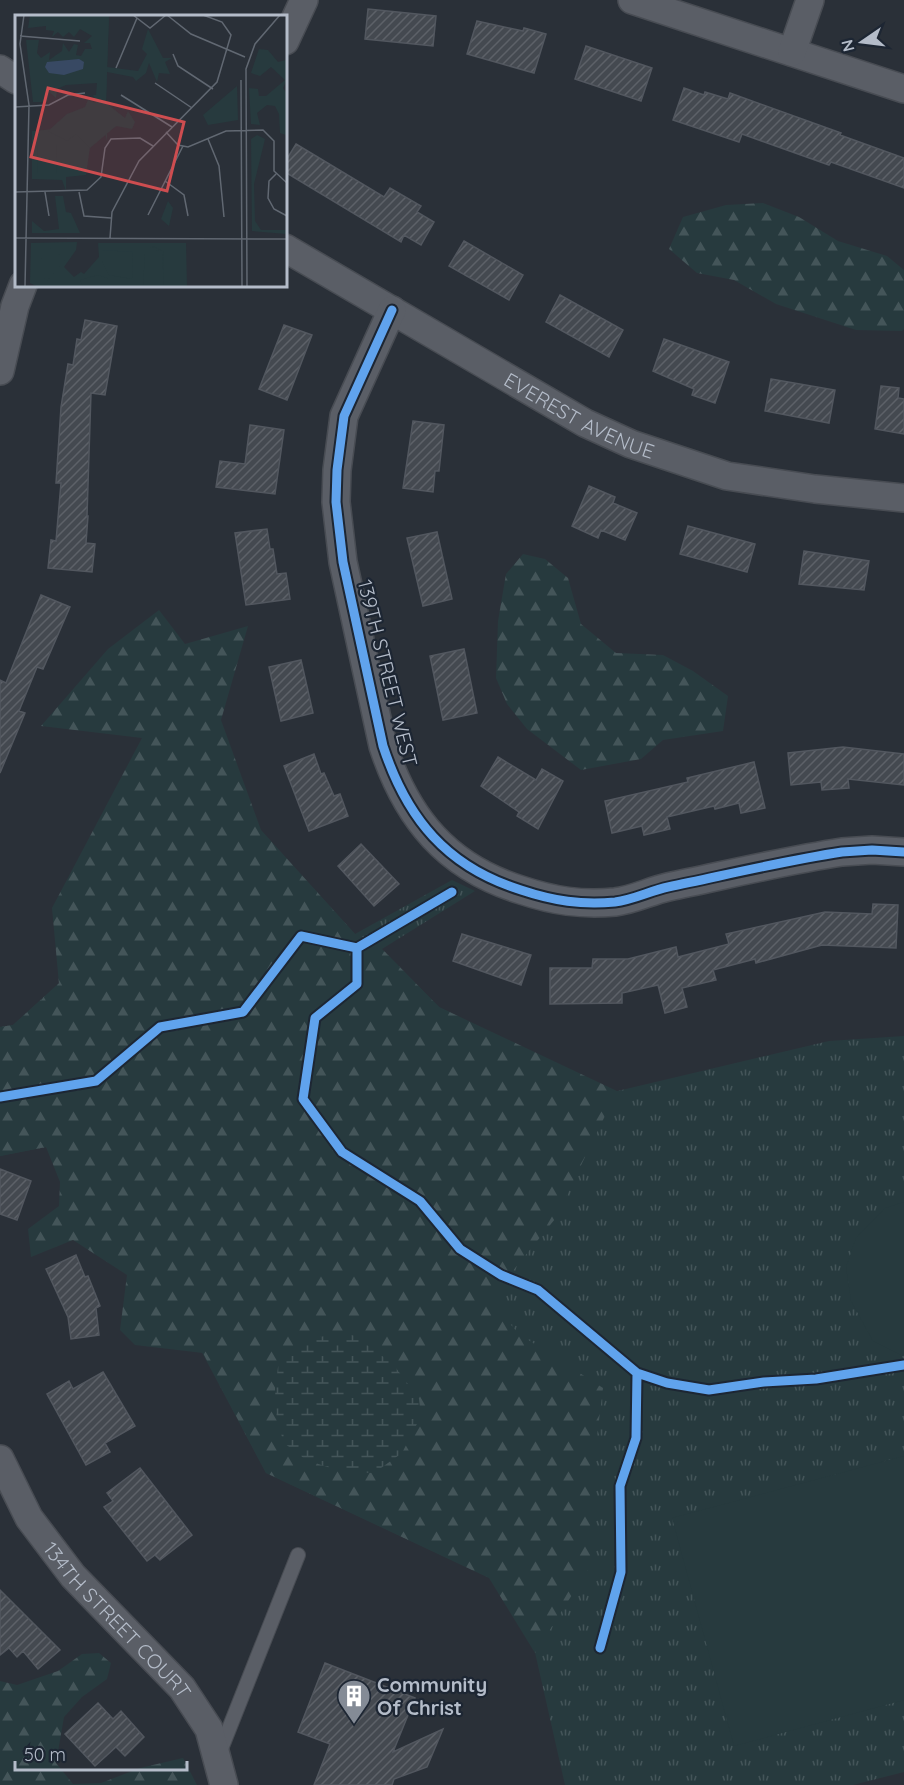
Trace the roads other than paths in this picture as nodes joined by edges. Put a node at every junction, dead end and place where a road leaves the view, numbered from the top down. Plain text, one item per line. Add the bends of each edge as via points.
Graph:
1 (304, 0) edge
2 (632, 0) edge
3 (810, 0) edge
4 (286, 39) edge
5 (792, 52) junction
6 (0, 69) edge
7 (15, 79) edge
8 (904, 90) edge
9 (286, 249) edge
10 (23, 286) edge
11 (392, 310) junction
12 (0, 370) edge
13 (904, 498) edge
14 (904, 852) edge
15 (0, 1459) edge
16 (298, 1555) dead end
17 (220, 1773) edge

1 - 4 street
2 - 5 street
3 - 5 street
5 - 8 street
6 - 7 street
9 - 11 street, EVEREST AVENUE
10 - 12 street
11 - 13 street, EVEREST AVENUE via 585,423 631,444 727,476
11 - 14 street, 139TH STREET WEST via 344,416 336,502 343,562 383,746 404,796 444,848 486,878 571,903 617,902 842,852
15 - 17 street, 134TH STREET COURT via 29,1518 73,1576 182,1688 209,1729
16 - 17 lane

